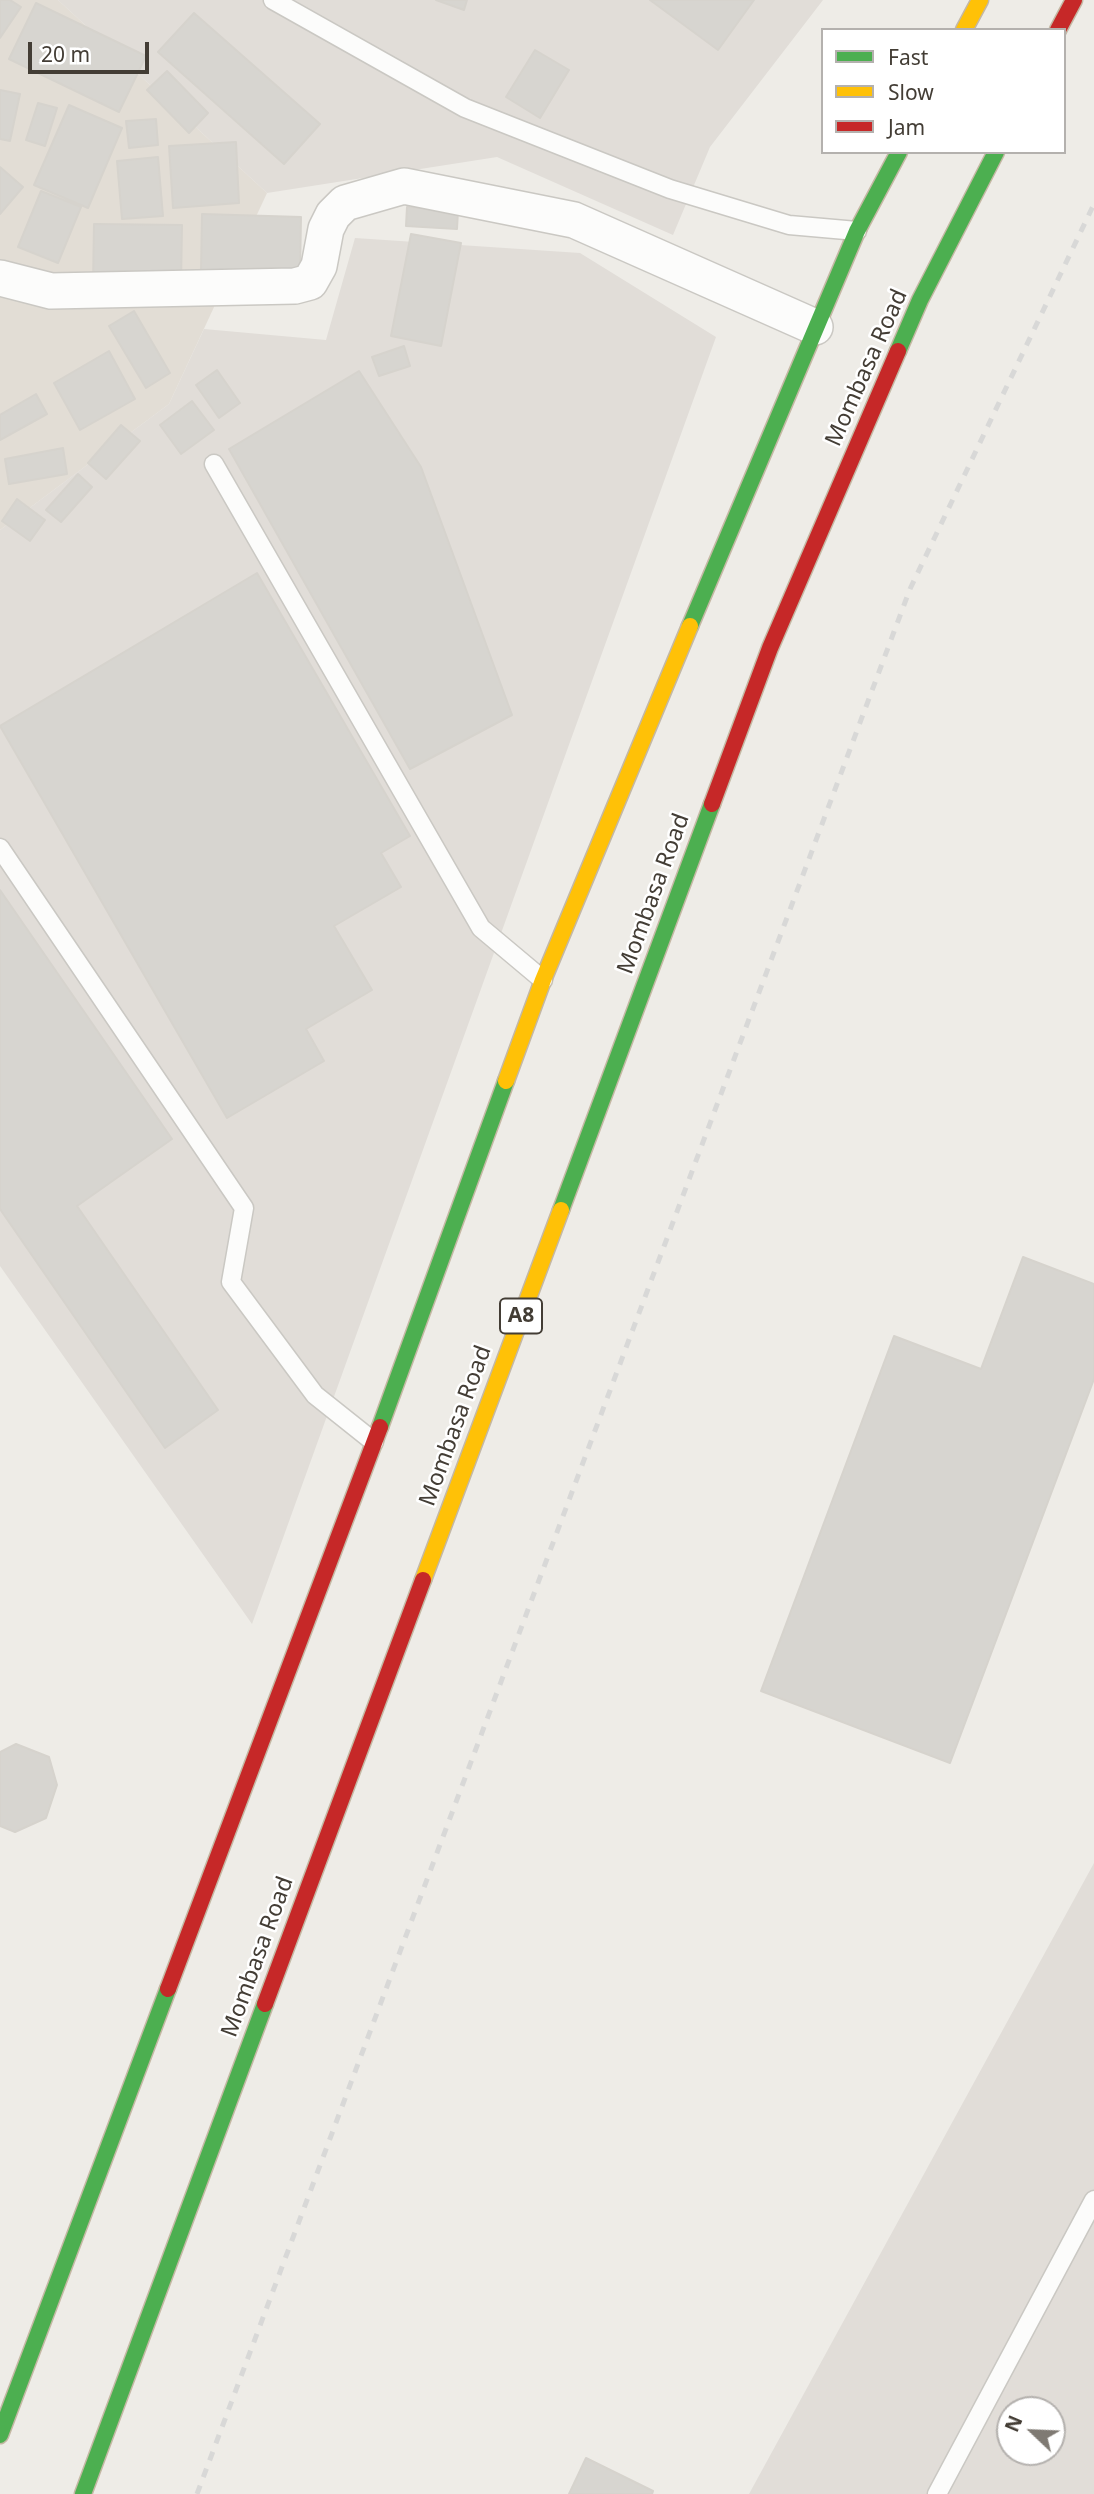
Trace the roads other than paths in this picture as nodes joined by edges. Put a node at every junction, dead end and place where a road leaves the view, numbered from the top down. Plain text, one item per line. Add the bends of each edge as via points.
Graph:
1 (273, 0) edge
2 (980, 0) edge
3 (1074, 0) edge
4 (965, 28) edge
5 (1059, 28) edge
6 (898, 154) edge
7 (995, 154) edge
8 (857, 231) junction
9 (0, 278) edge
10 (815, 327) junction
11 (214, 464) dead end
12 (0, 848) edge
13 (543, 980) junction
14 (374, 1442) junction
15 (1094, 2200) edge
16 (0, 2435) edge
17 (83, 2494) edge
18 (937, 2494) edge

1 - 8 lane via 478,113 670,189 789,225
2 - 4 highway
3 - 5 highway
6 - 8 highway
7 - 17 highway, Mombasa Road / A8 via 920,300 770,648
8 - 10 highway
9 - 10 street via 51,291 295,286 310,282 326,229 345,203 404,186 574,220
10 - 13 highway
11 - 13 lane via 481,928
12 - 14 lane via 244,1208 232,1282 315,1395
13 - 14 highway
14 - 16 highway
15 - 18 lane

